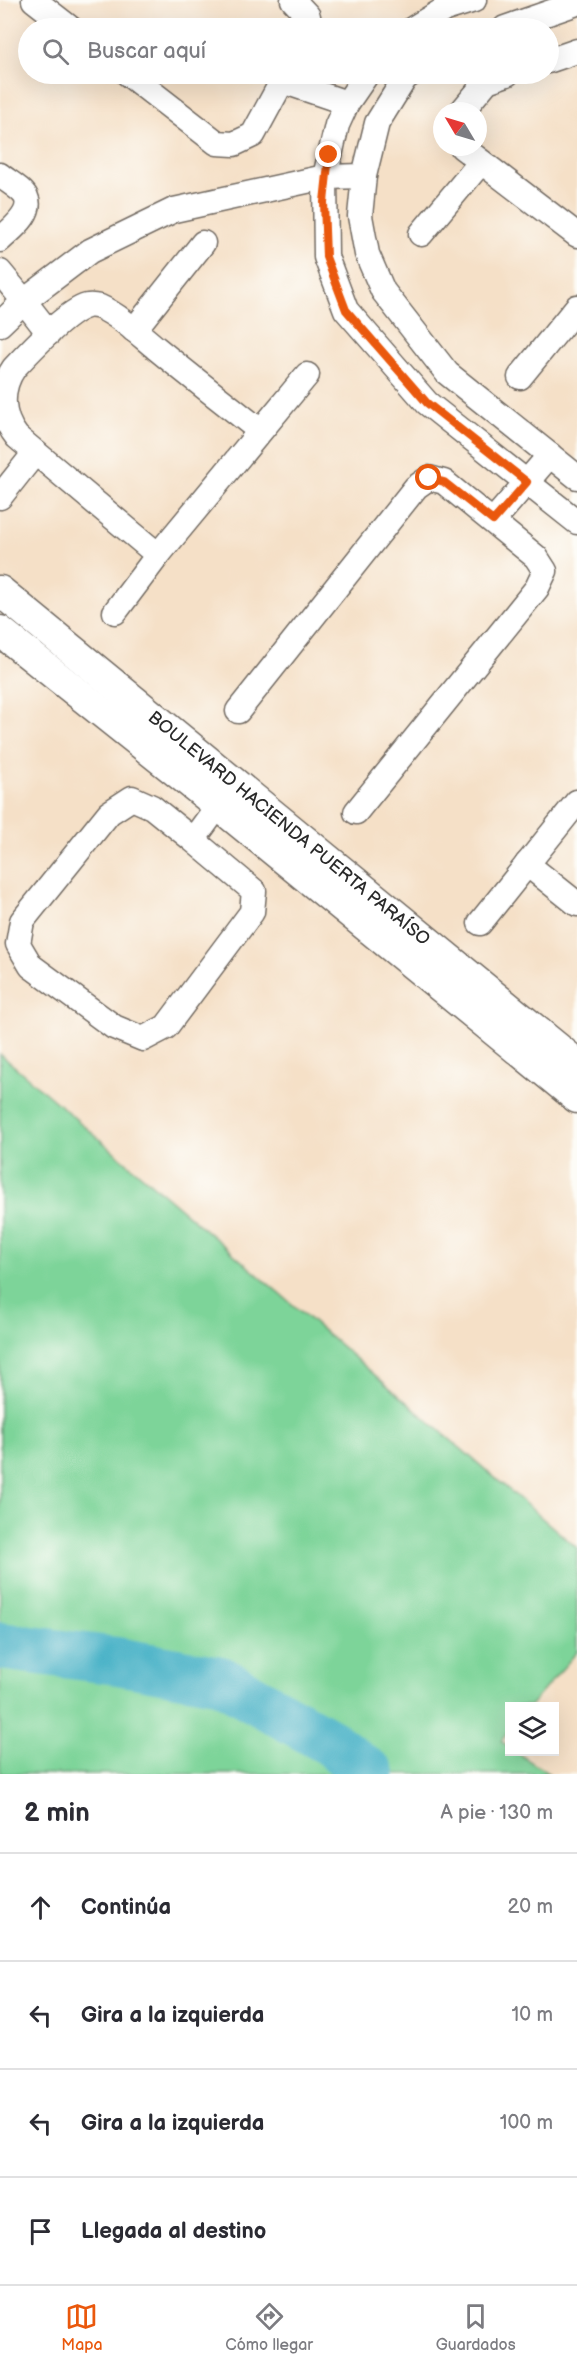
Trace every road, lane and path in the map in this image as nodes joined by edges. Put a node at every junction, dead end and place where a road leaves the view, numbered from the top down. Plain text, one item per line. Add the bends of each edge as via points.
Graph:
1 (34, 0) edge
2 (293, 0) edge
3 (474, 0) edge
4 (577, 3) edge
5 (57, 18) edge
6 (308, 18) edge
7 (430, 18) edge
8 (546, 18) edge
9 (577, 51) edge
10 (559, 57) edge
11 (141, 84) edge
12 (280, 84) edge
13 (301, 84) edge
14 (360, 84) edge
15 (401, 84) edge
16 (484, 84) edge
17 (470, 102) edge
18 (346, 103) junction
19 (471, 156) edge
20 (475, 156) edge
21 (0, 175) edge
22 (363, 176) junction
23 (326, 177) junction
24 (421, 234) dead end
25 (577, 235) edge
26 (0, 240) edge
27 (203, 243) dead end
28 (0, 272) edge
29 (24, 301) junction
30 (577, 307) edge
31 (0, 324) edge
32 (134, 330) junction
33 (49, 333) junction
34 (307, 375) dead end
35 (520, 377) dead end
36 (260, 431) junction
37 (34, 454) junction
38 (550, 455) junction
39 (577, 477) edge
40 (527, 482) junction
41 (0, 497) edge
42 (493, 521) junction
43 (577, 522) edge
44 (158, 555) junction
45 (0, 591) edge
46 (115, 612) dead end
47 (0, 631) edge
48 (238, 711) dead end
49 (226, 794) junction
50 (577, 802) edge
51 (356, 812) dead end
52 (193, 840) junction
53 (527, 864) junction
54 (577, 904) edge
55 (480, 923) dead end
56 (577, 1064) edge
57 (577, 1098) edge

1 - 5 street
2 - 6 street
3 - 7 street
4 - 8 street
9 - 10 street
11 - 12 street via 217,143 234,144 253,135
13 - 18 street
14 - 18 street
15 - 22 street via 376,123
16 - 17 street
18 - 23 street via 337,124
19 - 24 street
20 - 25 street
21 - 26 street via 26,196 27,206 23,217
22 - 23 street
22 - 38 street via 360,216 367,254 383,291 447,373
23 - 29 street via 174,210 90,251
23 - 40 street via 326,257 346,310 427,403
27 - 32 street
28 - 29 street
29 - 31 street
29 - 33 street
30 - 35 street
32 - 33 street via 99,306 89,305
32 - 36 street
33 - 37 street via 5,376 1,386 0,397 10,428
34 - 36 street
36 - 44 street
37 - 41 street
37 - 44 street
38 - 39 street
38 - 40 street
40 - 42 street
40 - 43 street
42 - 48 street via 444,482 429,478 416,487
42 - 51 street via 536,557 545,571 537,588
44 - 46 street
45 - 49 street, BOULEVARD HACIENDA PUERTA PARAÍSO
47 - 49 street, BOULEVARD HACIENDA PUERTA PARAÍSO
49 - 52 street
49 - 56 street, BOULEVARD HACIENDA PUERTA PARAÍSO
49 - 57 street, BOULEVARD HACIENDA PUERTA PARAÍSO
50 - 53 street
52 - 52 street via 254,891 252,912 166,1028 143,1039 114,1027 31,966 18,944 22,921 109,813 132,798 152,807
53 - 54 street
53 - 55 street

